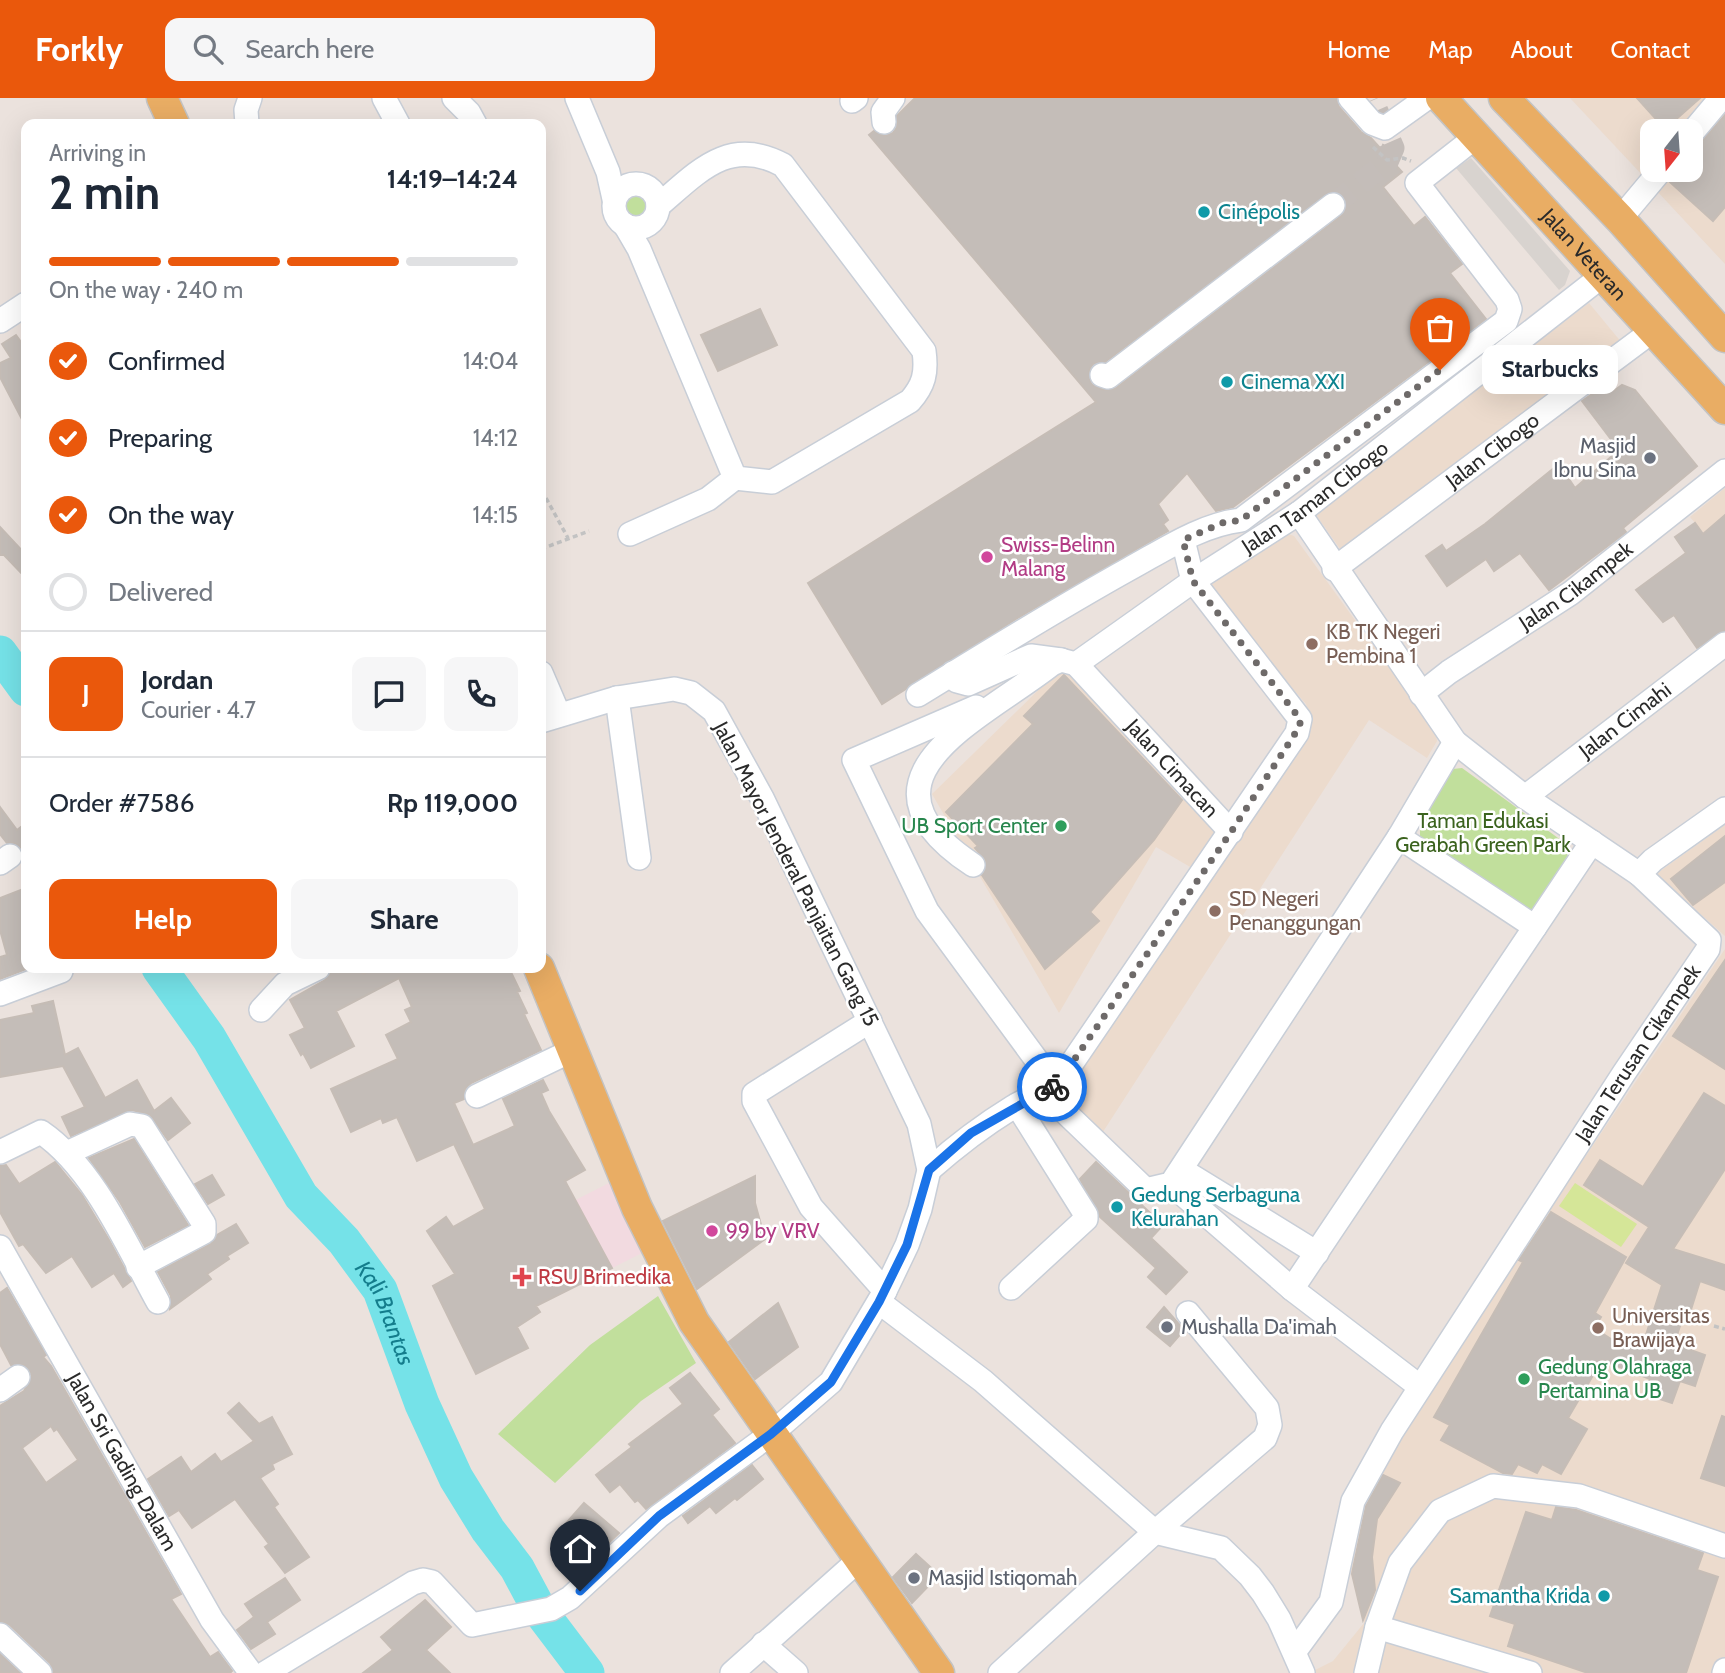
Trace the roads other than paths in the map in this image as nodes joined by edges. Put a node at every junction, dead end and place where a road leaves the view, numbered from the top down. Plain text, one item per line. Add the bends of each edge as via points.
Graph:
1 (162, 98) edge
2 (250, 98) edge
3 (384, 98) edge
4 (454, 98) edge
5 (577, 98) edge
6 (892, 98) edge
7 (1427, 98) edge
8 (1441, 98) edge
9 (1504, 98) edge
10 (1721, 98) edge
11 (1365, 99) edge
12 (172, 119) edge
13 (247, 119) edge
14 (395, 119) edge
15 (472, 119) edge
16 (1703, 119) edge
17 (884, 122) dead end
18 (1477, 136) junction
19 (608, 172) junction
20 (1651, 182) edge
21 (1333, 205) tunnel mouth
22 (643, 206) junction
23 (1620, 219) junction
24 (1602, 276) junction
25 (1651, 332) junction
26 (1725, 337) edge
27 (1102, 375) dead end
28 (1725, 410) edge
29 (1725, 471) edge
30 (735, 478) junction
31 (1299, 513) junction
32 (630, 534) dead end
33 (1187, 538) junction
34 (1334, 569) junction
35 (1198, 578) junction
36 (1725, 644) edge
37 (1068, 662) junction
38 (953, 673) junction
39 (1020, 690) junction
40 (1421, 694) junction
41 (918, 695) dead end
42 (546, 698) edge
43 (617, 698) junction
44 (550, 718) edge
45 (1455, 742) junction
46 (1525, 797) junction
47 (1725, 809) edge
48 (1231, 832) junction
49 (1399, 837) junction
50 (1592, 842) junction
51 (639, 858) dead end
52 (973, 865) dead end
53 (1639, 874) junction
54 (1535, 927) junction
55 (56, 973) edge
56 (308, 973) edge
57 (541, 973) edge
58 (0, 994) edge
59 (261, 1010) dead end
60 (870, 1021) junction
61 (573, 1049) junction
62 (1050, 1088) junction
63 (477, 1096) dead end
64 (1017, 1105) junction
65 (0, 1152) edge
66 (67, 1153) junction
67 (929, 1170) junction
68 (1177, 1177) junction
69 (0, 1247) edge
70 (1317, 1253) junction
71 (138, 1267) junction
72 (1011, 1288) dead end
73 (1292, 1289) junction
74 (882, 1297) junction
75 (158, 1302) dead end
76 (1188, 1313) dead end
77 (1419, 1385) junction
78 (771, 1434) junction
79 (1155, 1532) junction
80 (1725, 1546) edge
81 (860, 1559) junction
82 (1377, 1627) junction
83 (0, 1635) edge
84 (763, 1644) junction
85 (1295, 1651) junction
86 (40, 1673) edge
87 (251, 1673) edge
88 (265, 1673) edge
89 (733, 1673) edge
90 (796, 1673) edge
91 (939, 1673) edge
92 (1000, 1673) edge
93 (1303, 1673) edge
94 (1366, 1673) edge
95 (1530, 1673) edge

1 - 12 main road
2 - 13 street
3 - 14 street
4 - 15 street
5 - 19 street
6 - 17 street via 883,112
7 - 11 street via 1385,128 1373,124
8 - 18 main road, Jalan Veteran
9 - 23 main road
10 - 16 street
18 - 24 main road, Jalan Veteran
18 - 33 street via 1417,185 1507,300 1510,316 1241,520
19 - 22 street
19 - 22 street via 615,214
20 - 23 street
21 - 27 street via 1108,377
22 - 30 street via 639,249
22 - 30 street via 676,191 727,154 750,152 783,165 924,351 927,370 910,401 772,482
23 - 26 main road
24 - 25 main road, Jalan Veteran
24 - 31 street, Jalan Taman Cibogo
25 - 28 main road, Jalan Veteran
25 - 34 street, Jalan Cibogo
29 - 40 street, Jalan Cikampek via 1571,593
30 - 32 street via 708,499
31 - 34 street, Jalan Terusan Cikampek
31 - 35 street, Jalan Taman Cibogo
33 - 35 street
33 - 38 street
34 - 40 street, Jalan Terusan Cikampek
35 - 37 street, Jalan Taman Cibogo
35 - 48 street via 1300,719 1297,733
36 - 46 street, Jalan Cimahi
37 - 38 street via 1031,656 968,684 957,681
37 - 39 street, Jalan Taman Cibogo
37 - 48 street, Jalan Cimacan
38 - 41 street
39 - 52 street via 947,741 922,771 918,790 921,814 947,847
39 - 62 street via 854,760 927,911
40 - 45 street, Jalan Terusan Cikampek
42 - 44 street
43 - 44 street, Jalan Mayor Jenderal Panjaitan Gang 15
43 - 51 street
43 - 60 street, Jalan Mayor Jenderal Panjaitan Gang 15 via 674,689 697,697 714,711 762,797
45 - 46 street, Jalan Terusan Cikampek
45 - 49 street
46 - 50 street, Jalan Terusan Cikampek
47 - 53 street
48 - 62 street, Jalan Cimacan
49 - 54 street
49 - 68 street
50 - 53 street, Jalan Terusan Cikampek
50 - 54 street
53 - 77 street, Jalan Terusan Cikampek via 1706,934 1708,949
54 - 70 street
55 - 58 street
56 - 59 street via 285,984
57 - 61 main road
60 - 67 street, Jalan Mayor Jenderal Panjaitan Gang 15 via 919,1124
60 - 74 street via 754,1094 754,1101 811,1207
61 - 63 street
61 - 78 main road via 637,1208 694,1322
62 - 64 street
62 - 68 street via 1146,1190
64 - 67 street via 971,1133
64 - 72 street via 1086,1219
65 - 66 street via 41,1132
66 - 71 street
66 - 71 street via 130,1124 142,1126 204,1224 204,1232
67 - 74 street via 907,1245
68 - 70 street
68 - 73 street
69 - 87 street, Jalan Sri Gading Dalam via 212,1620
70 - 73 street
71 - 75 street
73 - 77 street
74 - 78 street via 836,1376
74 - 79 street
76 - 79 street via 1268,1408 1270,1425 1265,1438
77 - 85 street, Jalan Terusan Cikampek via 1353,1501 1331,1602
78 - 81 main road
78 - 88 street via 659,1516 580,1591 551,1609 467,1623 432,1582 423,1580
79 - 85 street via 1221,1549 1251,1576
79 - 92 street
80 - 82 street via 1579,1496 1493,1486 1440,1511 1400,1563
81 - 84 street
81 - 91 main road
82 - 94 street
82 - 95 street
83 - 86 street
84 - 89 street
84 - 90 street
85 - 93 street

